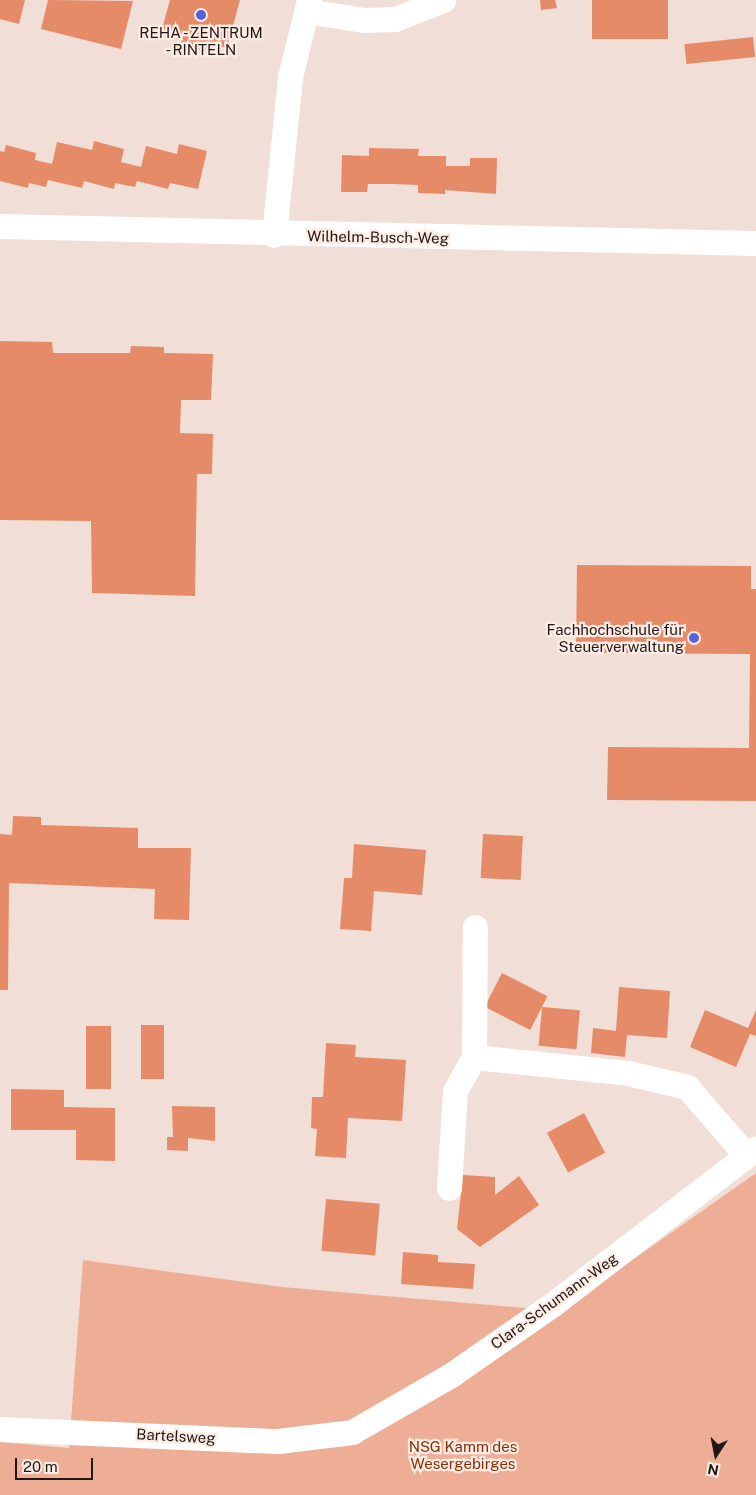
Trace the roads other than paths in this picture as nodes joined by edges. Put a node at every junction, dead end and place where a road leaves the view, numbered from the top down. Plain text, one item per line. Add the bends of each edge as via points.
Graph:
1 (443, 0) edge
2 (307, 5) edge
3 (0, 226) edge
4 (274, 235) junction
5 (756, 243) edge
6 (475, 927) dead end
7 (474, 1056) junction
8 (751, 1152) edge
9 (449, 1188) dead end
10 (0, 1428) edge
11 (352, 1432) joint

1 - 2 street via 395,19 364,20
2 - 4 street via 290,77
3 - 4 street, Wilhelm-Busch-Weg
4 - 5 street, Wilhelm-Busch-Weg
6 - 7 street
7 - 8 street, Clara-Schumann-Weg via 628,1073 687,1087
7 - 9 street via 455,1091
8 - 11 street, Clara-Schumann-Weg via 553,1304 451,1375
10 - 11 street, Bartelsweg via 278,1441

